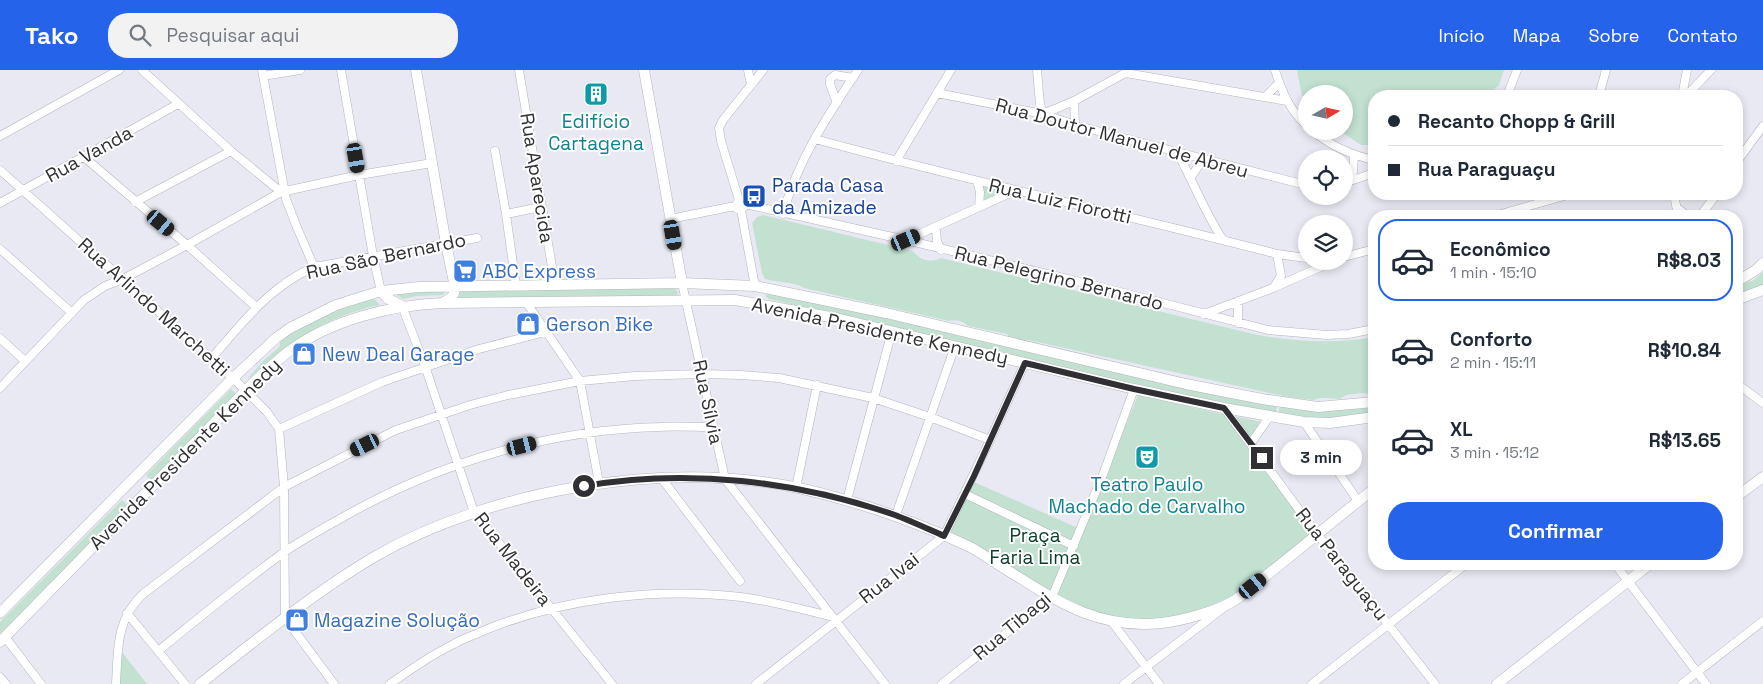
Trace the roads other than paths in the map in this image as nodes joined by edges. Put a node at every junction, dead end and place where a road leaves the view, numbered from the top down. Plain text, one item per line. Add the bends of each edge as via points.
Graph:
1 (119, 70) edge
2 (142, 70) edge
3 (300, 70) edge
4 (341, 70) edge
5 (416, 70) edge
6 (519, 70) edge
7 (644, 70) edge
8 (748, 70) edge
9 (763, 70) edge
10 (858, 70) edge
11 (951, 70) edge
12 (1037, 70) edge
13 (1114, 70) edge
14 (1158, 70) edge
15 (1275, 70) edge
16 (1517, 70) edge
17 (1606, 70) edge
18 (1687, 70) edge
19 (1709, 70) edge
20 (1129, 72) edge
21 (263, 73) edge
22 (853, 78) junction
23 (1115, 79) junction
24 (1161, 79) junction
25 (1279, 84) junction
26 (751, 85) junction
27 (1509, 90) edge
28 (1601, 90) edge
29 (1685, 90) edge
30 (1690, 90) edge
31 (937, 93) junction
32 (1265, 97) junction
33 (1074, 101) junction
34 (1287, 101) junction
35 (837, 103) junction
36 (178, 104) junction
37 (1043, 114) junction
38 (1298, 116) edge
39 (1075, 125) junction
40 (1763, 126) edge
41 (0, 136) edge
42 (815, 139) junction
43 (1324, 140) edge
44 (231, 150) junction
45 (495, 151) dead end
46 (1177, 152) junction
47 (1743, 153) edge
48 (1354, 155) junction
49 (84, 157) junction
50 (1368, 158) edge
51 (1203, 159) junction
52 (896, 161) junction
53 (432, 163) junction
54 (0, 170) edge
55 (1353, 172) edge
56 (359, 175) junction
57 (1368, 175) edge
58 (1191, 177) junction
59 (1353, 180) edge
60 (977, 182) junction
61 (1298, 183) edge
62 (22, 190) junction
63 (1017, 190) junction
64 (283, 191) junction
65 (1541, 200) edge
66 (1552, 200) edge
67 (1712, 200) edge
68 (136, 202) junction
69 (0, 203) edge
70 (1539, 204) junction
71 (740, 205) junction
72 (541, 207) junction
73 (980, 207) junction
74 (1516, 210) edge
75 (1705, 210) edge
76 (506, 214) junction
77 (783, 214) junction
78 (670, 219) junction
79 (936, 228) junction
80 (477, 238) dead end
81 (906, 240) junction
82 (1223, 240) junction
83 (446, 244) junction
84 (187, 245) junction
85 (0, 249) edge
86 (941, 250) junction
87 (1368, 251) edge
88 (1277, 254) junction
89 (1353, 255) edge
90 (373, 256) junction
91 (1298, 257) edge
92 (1763, 263) edge
93 (314, 268) junction
94 (1314, 270) edge
95 (1743, 278) edge
96 (123, 279) junction
97 (682, 284) junction
98 (555, 285) junction
99 (516, 286) junction
100 (756, 286) junction
101 (455, 287) junction
102 (1273, 288) junction
103 (1763, 290) edge
104 (381, 292) junction
105 (1743, 297) edge
106 (684, 300) junction
107 (699, 300) junction
108 (736, 300) junction
109 (526, 302) junction
110 (1238, 302) junction
111 (443, 303) junction
112 (402, 306) junction
113 (778, 306) junction
114 (256, 307) junction
115 (72, 313) junction
116 (1204, 314) junction
117 (1238, 323) junction
118 (1368, 330) edge
119 (892, 331) junction
120 (545, 332) junction
121 (0, 338) edge
122 (955, 346) junction
123 (211, 359) junction
124 (25, 361) junction
125 (1025, 363) junction
126 (425, 366) junction
127 (702, 374) junction
128 (233, 378) junction
129 (580, 381) junction
130 (817, 385) junction
131 (0, 388) edge
132 (1743, 388) edge
133 (1134, 389) junction
134 (247, 390) junction
135 (1234, 393) junction
136 (873, 398) junction
137 (1274, 401) junction
138 (1368, 403) edge
139 (1763, 403) edge
140 (1224, 408) junction
141 (441, 414) junction
142 (1270, 416) junction
143 (930, 417) junction
144 (1368, 418) edge
145 (1304, 422) junction
146 (712, 428) junction
147 (279, 429) junction
148 (589, 433) junction
149 (990, 440) junction
150 (1251, 443) junction
151 (459, 464) junction
152 (1763, 477) edge
153 (134, 478) junction
154 (662, 479) junction
155 (725, 479) junction
156 (599, 484) junction
157 (284, 487) junction
158 (796, 488) junction
159 (1743, 492) edge
160 (965, 494) junction
161 (1368, 494) edge
162 (847, 500) junction
163 (1358, 501) junction
164 (133, 505) junction
165 (474, 512) junction
166 (896, 515) junction
167 (1318, 534) junction
168 (944, 536) junction
169 (1074, 546) junction
170 (284, 552) junction
171 (1458, 570) edge
172 (1620, 570) edge
173 (1642, 570) edge
174 (740, 581) dead end
175 (1628, 581) junction
176 (1052, 597) junction
177 (1230, 603) junction
178 (552, 608) junction
179 (0, 613) edge
180 (127, 613) junction
181 (285, 618) junction
182 (832, 618) junction
183 (1112, 622) junction
184 (1763, 622) edge
185 (1389, 624) junction
186 (2, 640) edge
187 (158, 651) junction
188 (1146, 667) junction
189 (1697, 673) junction
190 (0, 677) edge
191 (6, 684) edge
192 (41, 684) edge
193 (116, 684) edge
194 (185, 684) edge
195 (200, 684) edge
196 (334, 684) edge
197 (390, 684) edge
198 (612, 684) edge
199 (756, 684) edge
200 (885, 684) edge
201 (942, 684) edge
202 (1124, 684) edge
203 (1160, 684) edge
204 (1312, 684) edge
205 (1435, 684) edge
206 (1497, 684) edge
207 (1682, 684) edge
208 (1706, 684) edge

1 - 41 street
2 - 36 street
3 - 21 street
4 - 56 street
5 - 53 main road
6 - 72 street, Rua Aparecida
7 - 78 main road, Rua Sílvia
8 - 26 street
9 - 26 street
10 - 22 street
11 - 31 street
12 - 37 street
13 - 23 street
14 - 24 street
15 - 25 street
16 - 27 street
17 - 28 street
18 - 29 street
19 - 30 street
20 - 23 street
20 - 24 street
21 - 64 street
22 - 35 street
22 - 35 street via 835,75 830,78
23 - 33 street
24 - 32 street
25 - 32 street
25 - 34 street
26 - 71 street via 719,128
31 - 37 street, Rua Doutor Manuel de Abreu
31 - 52 street
32 - 34 street
33 - 37 street
33 - 39 street
34 - 38 street
35 - 42 street
36 - 44 street
36 - 49 street, Rua Vanda
37 - 39 street, Rua Doutor Manuel de Abreu
39 - 46 street, Rua Doutor Manuel de Abreu
40 - 47 street
42 - 52 street, Rua Luiz Fiorotti
42 - 77 street via 797,172
43 - 48 street
44 - 64 street
44 - 68 street
45 - 76 street
46 - 51 street, Rua Doutor Manuel de Abreu
46 - 58 street
48 - 50 street
48 - 55 street
49 - 62 street, Rua Vanda
49 - 68 street
51 - 58 street
51 - 61 street, Rua Doutor Manuel de Abreu
52 - 60 street, Rua Luiz Fiorotti
53 - 56 street
53 - 83 main road
54 - 62 street, Rua Arlindo Marchetti
56 - 64 street
56 - 90 street
57 - 59 street
58 - 82 street
60 - 63 street, Rua Luiz Fiorotti
60 - 73 street
62 - 69 street, Rua Vanda
62 - 96 street, Rua Arlindo Marchetti
63 - 73 street
63 - 82 street, Rua Luiz Fiorotti
64 - 84 street
64 - 93 street
65 - 70 street
66 - 70 street
67 - 75 street
68 - 84 street
70 - 74 street
71 - 77 street, Rua Pelegrino Bernardo
71 - 78 street, Rua Pelegrino Bernardo
71 - 100 street
72 - 76 street
72 - 98 street, Rua Aparecida
73 - 79 street
76 - 99 street
77 - 81 street, Rua Pelegrino Bernardo
78 - 97 main road, Rua Sílvia
79 - 81 street
79 - 86 street
80 - 83 street, Rua São Bernardo
81 - 86 street, Rua Pelegrino Bernardo
82 - 88 street, Rua Luiz Fiorotti
83 - 90 street, Rua São Bernardo
83 - 101 main road
84 - 96 street
84 - 114 street
85 - 115 street
86 - 116 street, Rua Pelegrino Bernardo
87 - 89 street
88 - 91 street, Rua Luiz Fiorotti
88 - 102 street via 1281,276
90 - 93 street, Rua São Bernardo
90 - 104 street
92 - 95 main road
93 - 114 street, Rua São Bernardo via 292,278
94 - 102 street
96 - 115 street via 92,294
96 - 123 street, Rua Arlindo Marchetti
97 - 98 main road, Avenida Presidente Kennedy
97 - 100 main road, Avenida Presidente Kennedy
97 - 106 street, Rua Sílvia
97 - 107 main road
98 - 99 main road, Avenida Presidente Kennedy
99 - 101 main road, Avenida Presidente Kennedy
100 - 108 main road via 750,295
100 - 113 main road via 762,297
100 - 135 main road, Avenida Presidente Kennedy
101 - 104 main road, Avenida Presidente Kennedy
101 - 111 main road via 452,298
102 - 110 street
103 - 105 main road
104 - 112 main road
104 - 128 main road, Avenida Presidente Kennedy via 336,305 290,328
106 - 107 main road, Avenida Presidente Kennedy
106 - 109 main road, Avenida Presidente Kennedy
106 - 127 street, Rua Sílvia
107 - 108 main road, Avenida Presidente Kennedy
108 - 113 main road, Avenida Presidente Kennedy
109 - 111 main road, Avenida Presidente Kennedy
109 - 120 street
110 - 116 street
110 - 117 street
111 - 112 main road, Avenida Presidente Kennedy
112 - 126 street, Rua Madeira
112 - 134 main road, Avenida Presidente Kennedy via 355,319 305,341 288,352
113 - 119 main road, Avenida Presidente Kennedy
114 - 123 street, Rua São Bernardo
115 - 124 street
116 - 117 street, Rua Pelegrino Bernardo
117 - 118 street, Rua Pelegrino Bernardo via 1284,333 1327,335
119 - 122 main road, Avenida Presidente Kennedy
119 - 136 street
120 - 126 street
120 - 129 street
121 - 124 street
122 - 125 main road, Avenida Presidente Kennedy
122 - 143 street
123 - 128 street, Rua Arlindo Marchetti
124 - 131 street
125 - 133 main road, Avenida Presidente Kennedy
125 - 149 street, Rua Ivai
126 - 141 street, Rua Madeira
126 - 147 street
127 - 129 street
127 - 130 street via 779,378
127 - 146 street, Rua Sílvia
128 - 134 street, Rua Arlindo Marchetti
128 - 153 main road, Avenida Presidente Kennedy
129 - 141 street via 508,395
129 - 148 street
130 - 136 street
130 - 158 street
132 - 139 street
133 - 140 main road, Avenida Presidente Kennedy
133 - 169 street, Rua Tibagi
134 - 147 street, Rua Arlindo Marchetti
134 - 164 main road, Avenida Presidente Kennedy
135 - 137 main road, Avenida Presidente Kennedy
135 - 140 main road via 1224,401
136 - 143 street
136 - 162 street
137 - 138 main road, Avenida Presidente Kennedy via 1318,407
137 - 142 main road
140 - 142 main road, Avenida Presidente Kennedy
140 - 150 street, Rua Paraguaçu
141 - 151 street, Rua Madeira
141 - 157 street via 378,439
142 - 145 main road, Avenida Presidente Kennedy
142 - 150 street
143 - 149 street
143 - 166 street
144 - 145 main road, Avenida Presidente Kennedy via 1330,423
145 - 163 street
146 - 148 street via 659,427
146 - 155 street, Rua Sílvia
147 - 157 street
148 - 151 street via 536,442
148 - 156 street
149 - 160 street, Rua Ivai
150 - 167 street, Rua Paraguaçu
151 - 165 street, Rua Madeira
151 - 170 street via 369,503
152 - 159 main road
153 - 164 main road via 138,486
153 - 179 main road, Avenida Presidente Kennedy
154 - 155 main road
154 - 156 main road
154 - 174 street
155 - 158 main road
155 - 182 street, Rua Sílvia
156 - 165 main road
157 - 170 street
157 - 180 street via 143,594
158 - 162 main road
160 - 168 street, Rua Ivai
160 - 169 street
161 - 163 main road
162 - 166 main road
163 - 167 main road
164 - 186 main road, Avenida Presidente Kennedy
165 - 178 street, Rua Madeira
165 - 181 main road via 374,558
166 - 168 main road
167 - 177 main road
167 - 185 street, Rua Paraguaçu
168 - 176 main road via 969,546
168 - 182 street, Rua Ivai
169 - 176 street, Rua Tibagi
170 - 181 street
170 - 187 street
171 - 185 street
172 - 175 street
173 - 175 main road
175 - 189 street
175 - 206 main road
176 - 183 main road via 1089,616
176 - 201 street, Rua Tibagi
177 - 183 main road via 1175,621
177 - 188 street
178 - 182 street via 601,599 698,594 759,600
178 - 197 street via 502,623 455,643
178 - 198 street, Rua Madeira
180 - 187 street
180 - 193 street via 118,647
181 - 195 main road
181 - 196 street
182 - 199 street, Rua Ivai
182 - 200 street, Rua Sílvia
183 - 188 street
184 - 189 street
185 - 204 street
185 - 205 street, Rua Paraguaçu
186 - 192 street
187 - 194 street
188 - 202 street
188 - 203 street
189 - 207 street
189 - 208 street
190 - 191 street

